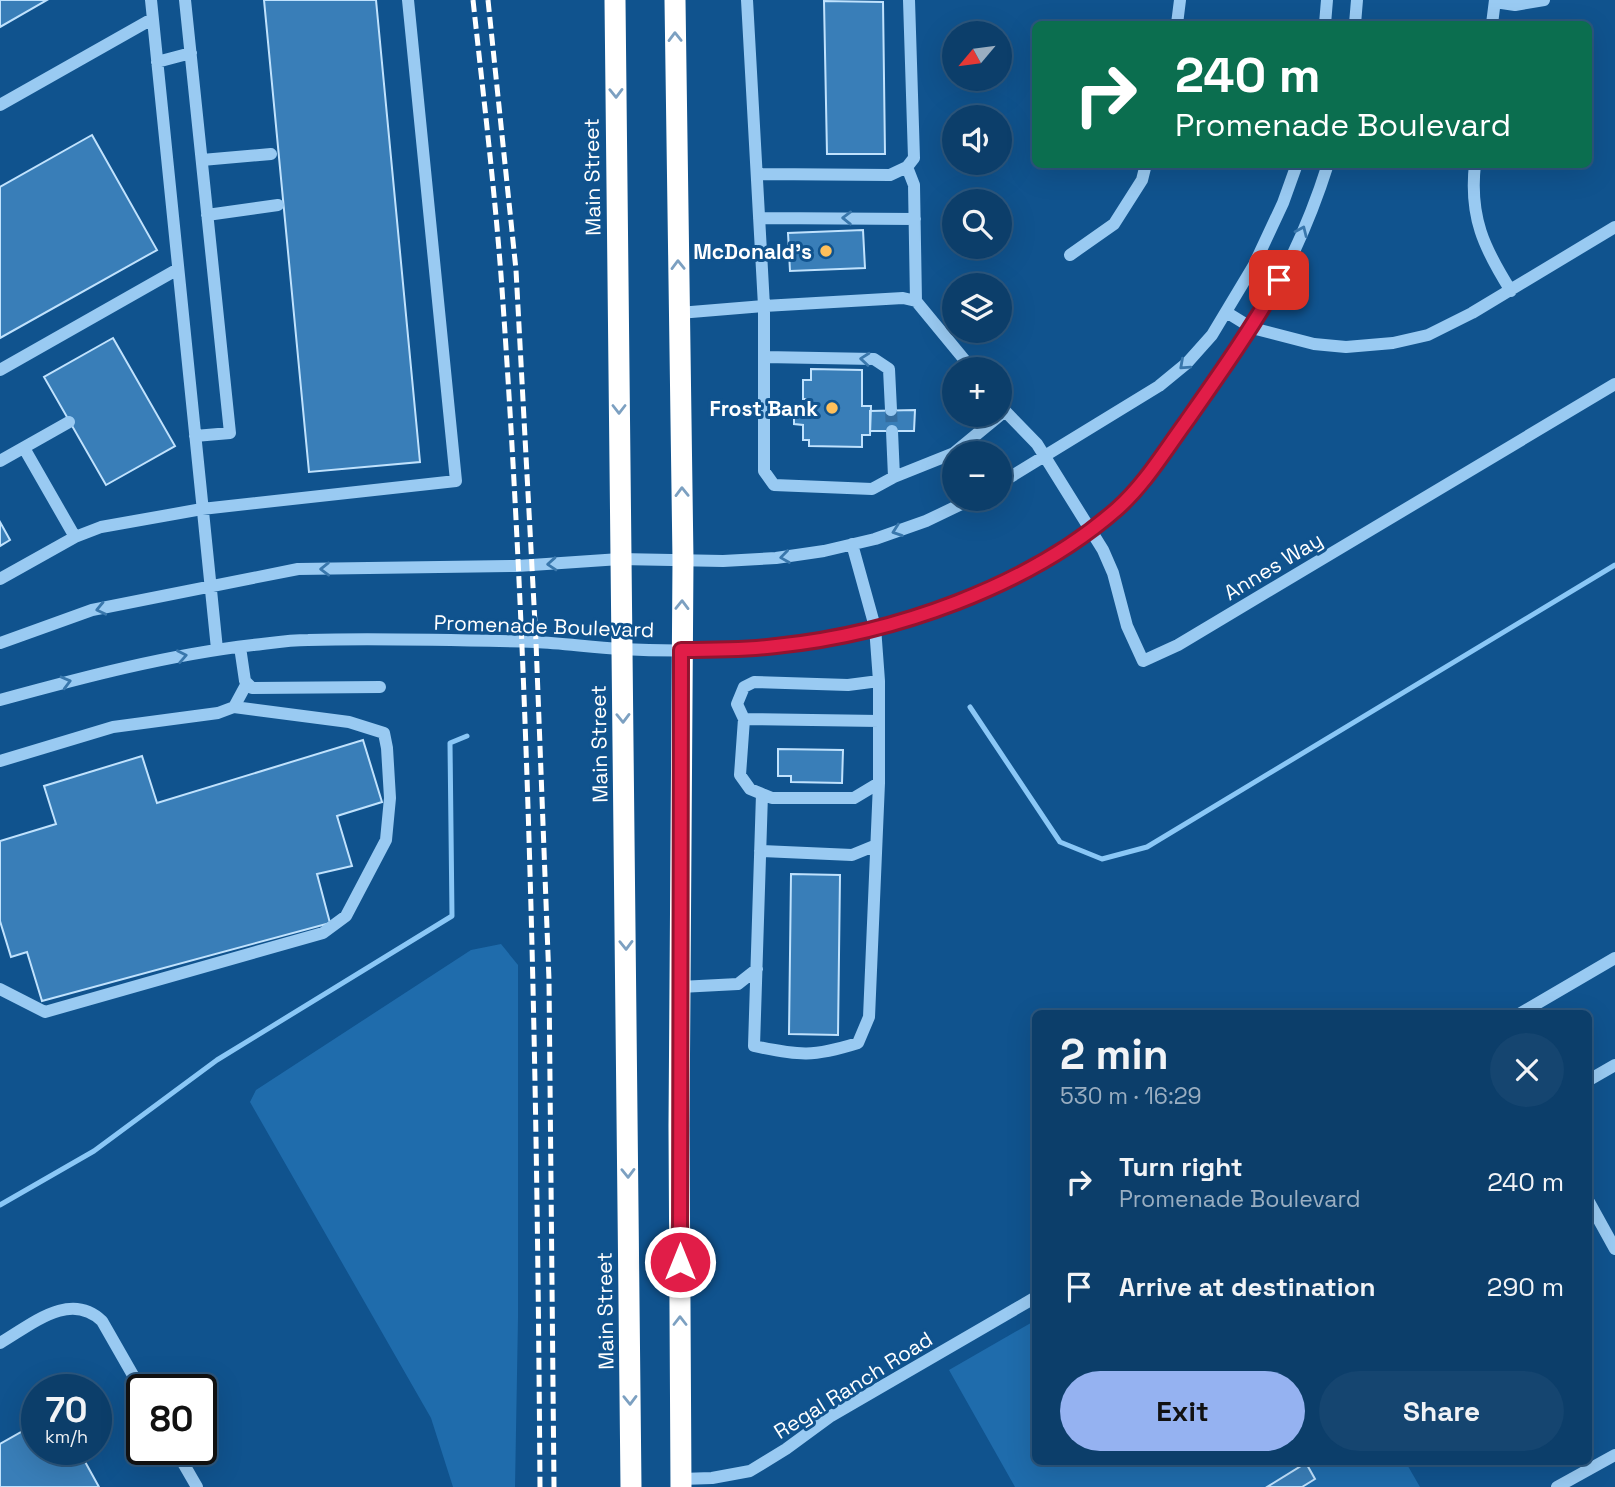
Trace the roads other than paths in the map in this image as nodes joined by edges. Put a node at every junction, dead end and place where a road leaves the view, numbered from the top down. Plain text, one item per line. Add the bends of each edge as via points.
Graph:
1 (150, 0) edge
2 (185, 0) edge
3 (408, 0) edge
4 (615, 0) edge
5 (675, 0) edge
6 (747, 0) edge
7 (909, 0) edge
8 (1180, 0) edge
9 (1327, 0) edge
10 (1357, 0) edge
11 (1544, 0) edge
12 (1495, 1) edge
13 (152, 19) junction
14 (1177, 21) edge
15 (1325, 21) edge
16 (1355, 21) edge
17 (1492, 21) edge
18 (191, 53) junction
19 (157, 62) junction
20 (0, 105) edge
21 (271, 154) dead end
22 (202, 160) junction
23 (907, 167) junction
24 (1145, 168) edge
25 (1296, 168) edge
26 (1326, 168) edge
27 (1475, 168) edge
28 (757, 174) junction
29 (278, 205) dead end
30 (207, 215) junction
31 (760, 218) junction
32 (915, 219) junction
33 (1615, 227) edge
34 (1070, 255) dead end
35 (178, 269) junction
36 (1511, 291) junction
37 (916, 300) junction
38 (764, 306) junction
39 (1226, 312) junction
40 (679, 313) junction
41 (1252, 328) junction
42 (764, 357) junction
43 (962, 357) edge
44 (0, 370) edge
45 (1615, 384) edge
46 (891, 410) tunnel mouth
47 (1012, 418) edge
48 (69, 422) dead end
49 (981, 427) edge
50 (892, 431) tunnel mouth
51 (195, 436) junction
52 (967, 441) edge
53 (24, 448) junction
54 (1045, 457) junction
55 (942, 458) edge
56 (0, 461) edge
57 (1012, 476) edge
58 (894, 477) junction
59 (202, 509) junction
60 (948, 511) edge
61 (1091, 529) junction
62 (75, 537) junction
63 (852, 544) junction
64 (620, 559) junction
65 (683, 560) junction
66 (0, 579) edge
67 (210, 586) junction
68 (875, 627) junction
69 (0, 643) edge
70 (240, 647) junction
71 (217, 649) junction
72 (623, 649) junction
73 (681, 650) junction
74 (879, 681) junction
75 (247, 683) junction
76 (380, 687) dead end
77 (0, 700) edge
78 (234, 707) junction
79 (744, 719) junction
80 (879, 721) junction
81 (0, 761) edge
82 (878, 783) junction
83 (762, 794) junction
84 (874, 846) junction
85 (760, 851) junction
86 (1615, 958) edge
87 (757, 969) junction
88 (680, 987) junction
89 (0, 989) edge
90 (1526, 1010) edge
91 (1615, 1065) edge
92 (1592, 1078) edge
93 (1592, 1207) edge
94 (1615, 1249) edge
95 (1032, 1299) edge
96 (0, 1343) edge
97 (132, 1374) edge
98 (1615, 1455) edge
99 (184, 1465) edge
100 (681, 1483) edge
101 (197, 1487) edge
102 (631, 1487) edge
103 (1557, 1487) edge

1 - 13 street
2 - 18 street
3 - 59 street via 456,481
4 -> 64 highway, Main Street
40 -> 5 highway
6 - 28 street
7 - 23 street via 914,159
8 - 14 street
9 - 15 street
10 - 16 street
11 - 12 street via 1515,5
12 - 17 street
13 - 19 street
13 - 20 street
18 - 19 street
18 - 22 street
19 - 35 street
21 - 22 street
22 - 30 street
23 - 28 street via 890,174
23 - 32 street via 914,185
24 - 34 street via 1114,224
25 - 39 street via 1254,265
41 -> 26 street, Promenade Boulevard via 1300,235
27 - 36 street via 1482,240
28 - 31 street
29 - 30 street
30 - 51 street via 230,433
32 -> 31 street
31 - 38 street
32 - 37 street
33 - 36 street
35 - 44 street
35 - 51 street
36 - 41 street via 1428,335 1393,344 1314,344
37 - 38 street
37 - 43 street
38 - 40 street
38 - 42 street
39 - 41 street
39 -> 54 street via 1187,363 1159,386
65 -> 40 highway
41 - 61 street, Promenade Boulevard via 1142,483
46 -> 42 street via 889,369 874,359
42 - 58 street via 765,471 774,485 872,489
45 - 61 street, Annes Way via 1178,645 1143,661 1127,626 1113,573
47 - 54 street, Annes Way
48 - 53 street
49 - 52 street
50 - 58 street
51 - 59 street
53 - 56 street
53 - 62 street
54 - 57 street
54 - 61 street, Annes Way
55 - 58 street
59 - 62 street via 101,527
59 - 67 street
60 -> 63 street
61 - 68 street, Promenade Boulevard via 985,590
62 - 66 street
63 -> 65 street via 776,558
63 - 68 street
64 - 65 street
64 -> 67 street via 517,566 298,569
64 - 72 highway, Main Street
73 -> 65 highway
67 -> 69 street via 92,611
67 - 71 street
68 - 73 street, Promenade Boulevard via 776,646
68 - 74 street
70 - 71 street, Promenade Boulevard
70 - 72 street, Promenade Boulevard via 305,640 536,642
70 - 75 street
77 -> 71 street, Promenade Boulevard via 112,669
72 - 73 street, Promenade Boulevard
72 -> 102 highway, Main Street
73 - 88 highway
74 - 79 street via 848,685 754,682 744,687 737,704
74 - 80 street
75 - 76 street via 252,688
75 - 78 street
78 - 81 street via 113,727
78 - 89 street via 349,722 384,733 390,798 386,841 346,916 323,933 45,1012
79 - 80 street
79 - 83 street via 740,775 750,789
80 - 82 street
82 - 83 street via 854,798 772,798
82 - 84 street
83 - 85 street
84 - 85 street via 852,855
84 - 87 street via 869,1017 858,1043 797,1055 754,1046
85 - 87 street
86 - 90 street
87 - 88 street via 738,984
100 -> 88 highway
91 - 92 street
93 - 94 street
95 - 100 street, Regal Ranch Road via 831,1416 750,1471
96 - 97 street via 63,1308 80,1307 102,1321
98 - 103 street
99 - 101 street

